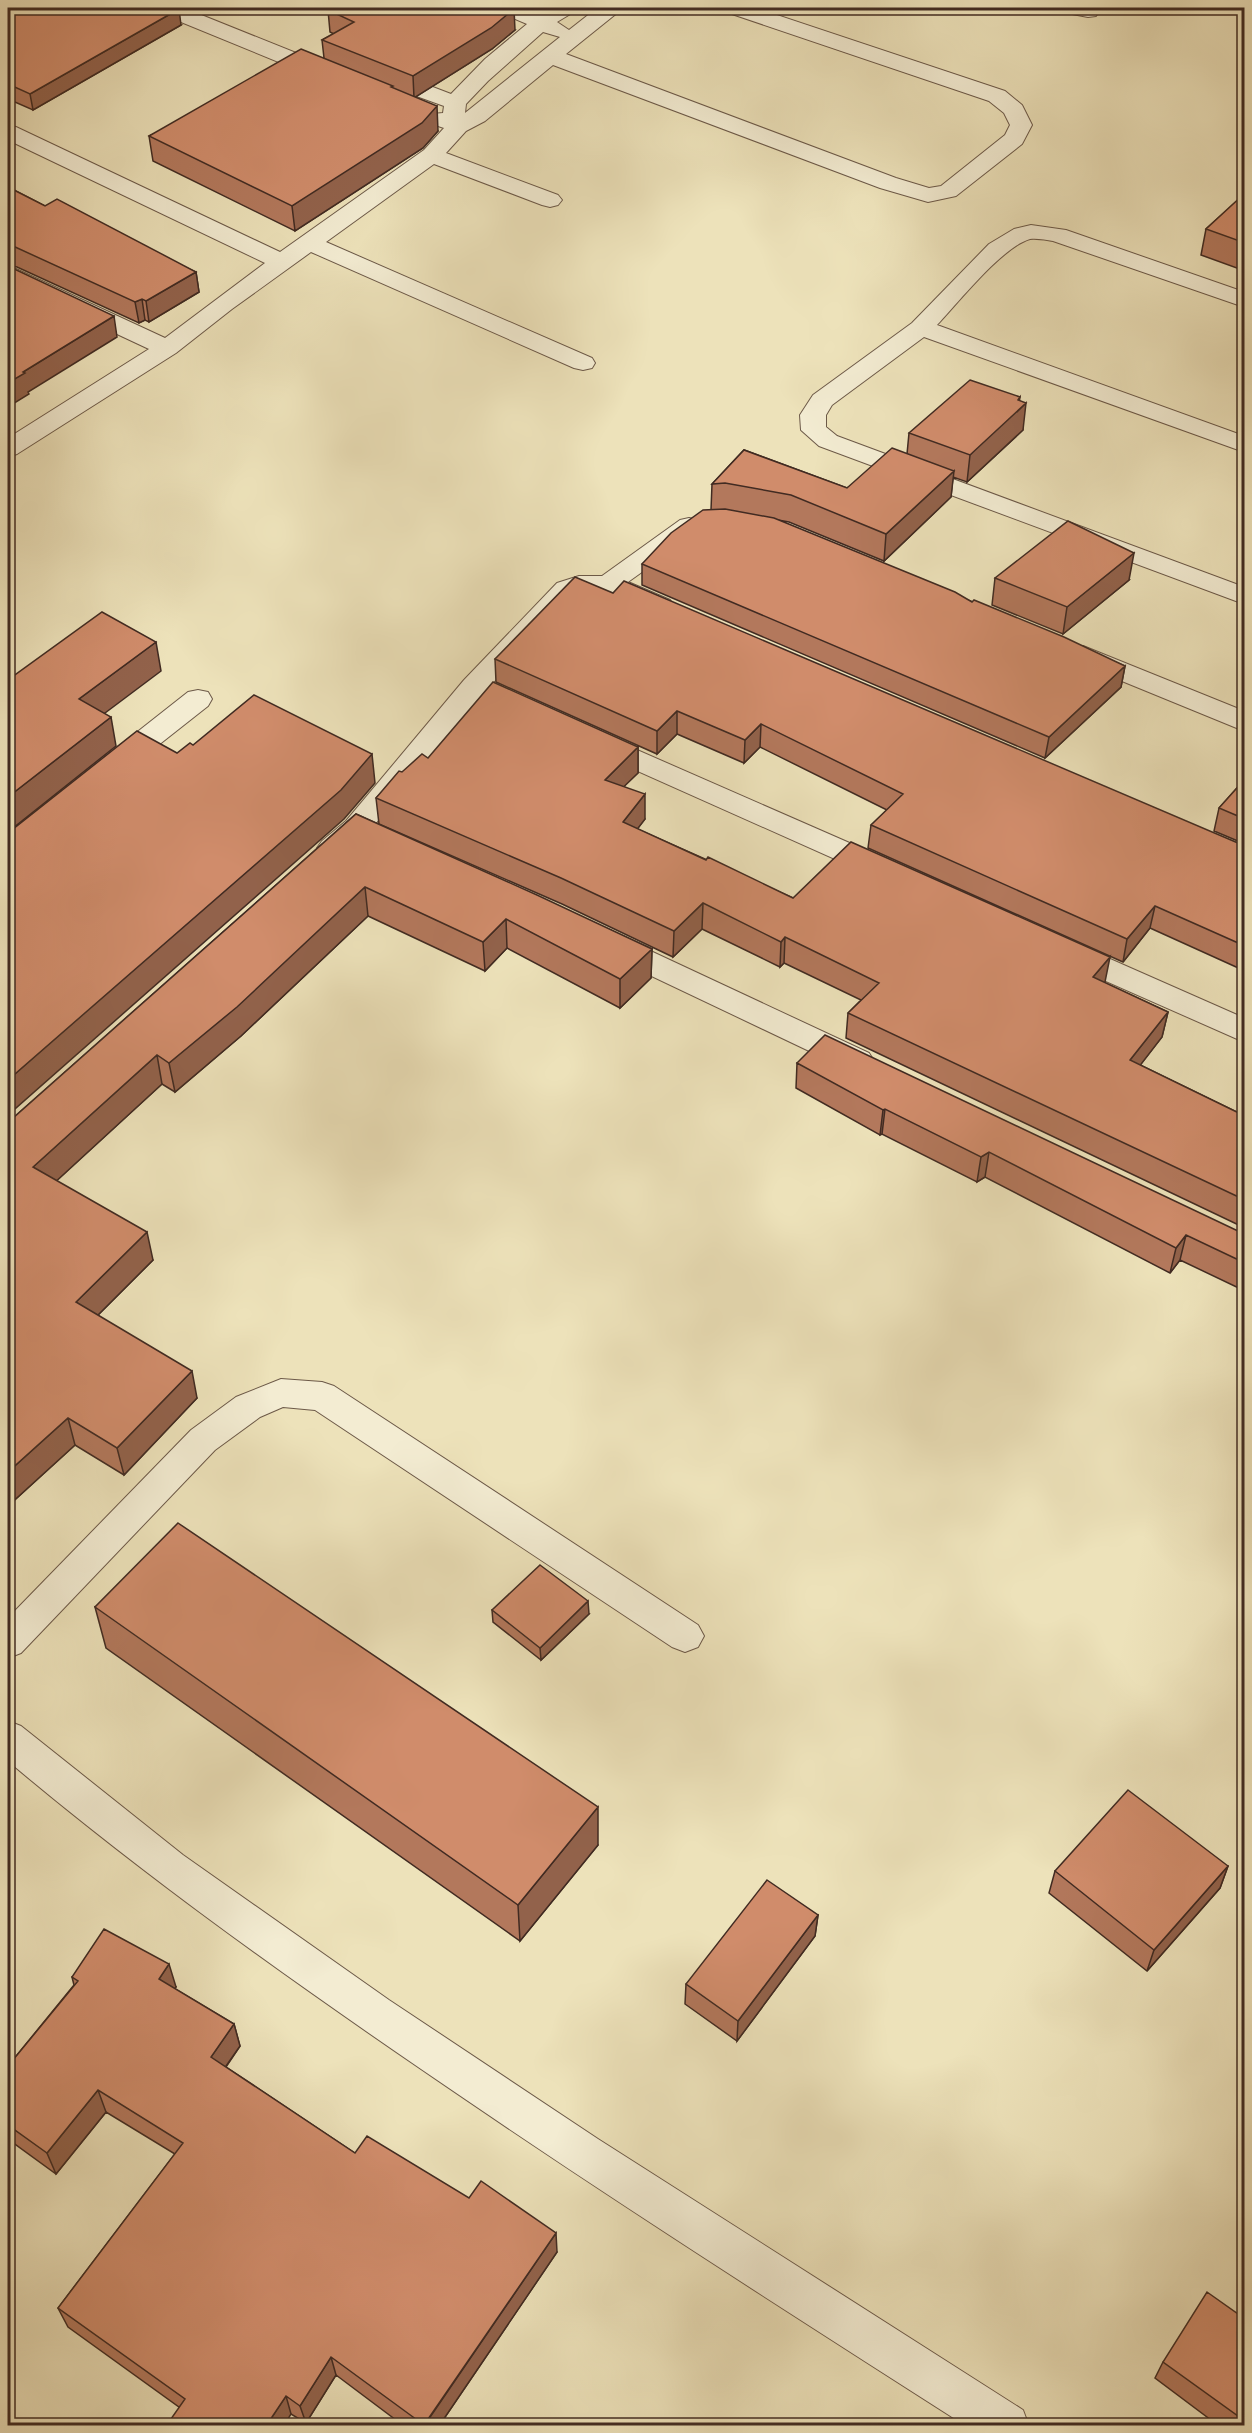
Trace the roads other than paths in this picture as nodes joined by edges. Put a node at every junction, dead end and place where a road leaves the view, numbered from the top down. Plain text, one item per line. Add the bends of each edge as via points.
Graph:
1 (167, 8) edge
2 (214, 8) edge
3 (509, 8) edge
4 (564, 8) edge
5 (609, 8) edge
6 (737, 8) edge
7 (541, 23) junction
8 (573, 37) junction
9 (550, 56) junction
10 (365, 79) edge
11 (456, 114) junction
12 (8, 132) edge
13 (432, 155) junction
14 (550, 200) dead end
15 (309, 243) junction
16 (281, 262) junction
17 (8, 274) edge
18 (1245, 300) edge
19 (921, 328) junction
20 (167, 348) junction
21 (583, 363) dead end
22 (1245, 444) edge
23 (8, 449) edge
24 (715, 520) edge
25 (608, 584) junction
26 (1245, 596) edge
27 (686, 617) edge
28 (1056, 644) edge
29 (198, 699) dead end
30 (1245, 722) edge
31 (572, 730) edge
32 (89, 785) edge
33 (356, 828) junction
34 (388, 842) edge
35 (311, 867) edge
36 (908, 880) edge
37 (582, 929) edge
38 (1038, 939) edge
39 (1245, 1031) edge
40 (881, 1072) edge
41 (685, 1636) dead end
42 (8, 1642) edge
43 (8, 1738) edge
44 (1007, 2426) edge

1 - 2 street via 344,70
3 - 7 street
4 - 7 street
5 - 8 street
6 - 9 street via 997,96 1014,110 1021,125 1014,139 948,191 928,195
7 - 8 street
7 - 11 street via 481,73
8 - 9 street
9 - 11 street via 477,116
10 - 11 street
11 - 13 street
12 - 16 street
13 - 14 street
13 - 15 street
15 - 16 street
15 - 21 street
16 - 20 street
17 - 20 street
18 - 19 street via 1058,236 1024,233 1003,242
19 - 22 street
19 - 26 street via 822,400 813,415 814,430 828,441
20 - 23 street
24 - 25 street via 696,521
25 - 27 street
25 - 33 street via 581,582 567,589 485,691
28 - 30 street
29 - 32 street
31 - 36 street
33 - 34 street
33 - 35 street
37 - 40 street
38 - 39 street
41 - 42 street via 322,1396 281,1393 248,1407 203,1440
43 - 44 street via 168,1867 399,2029 716,2242

